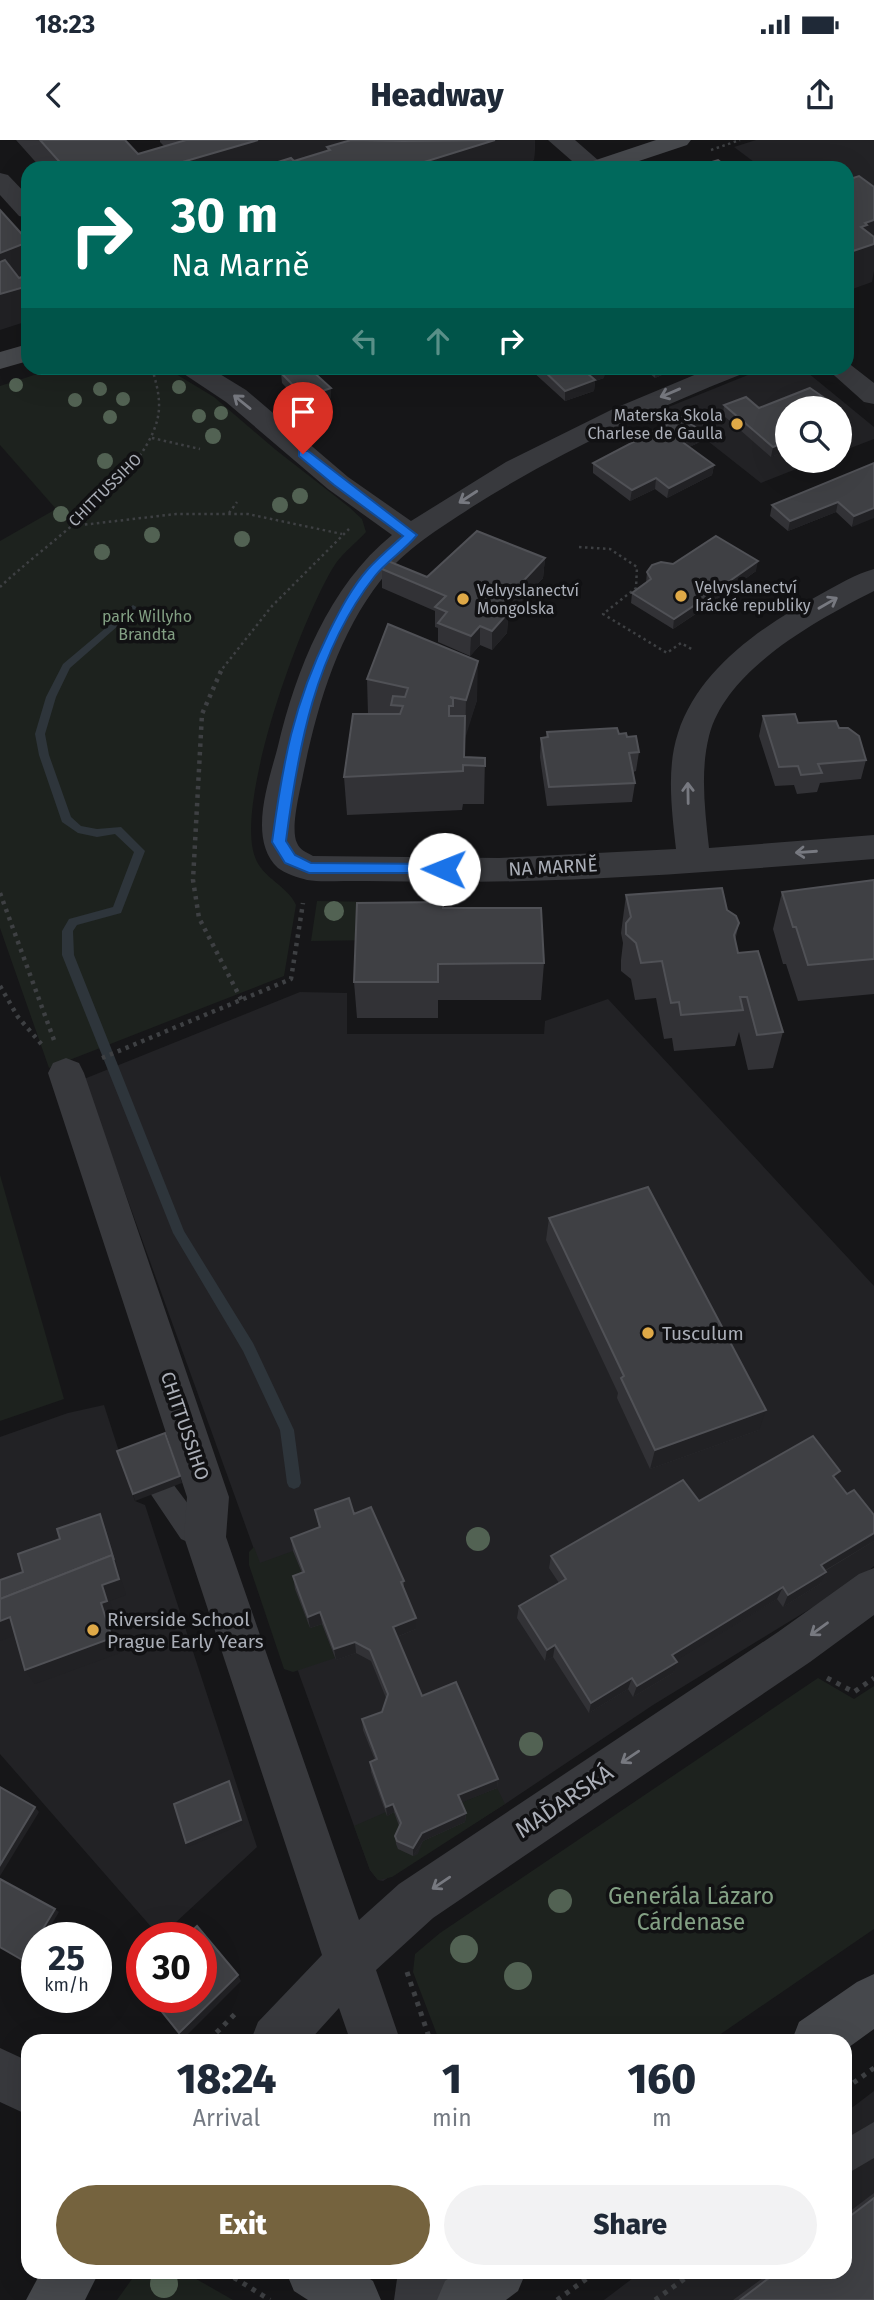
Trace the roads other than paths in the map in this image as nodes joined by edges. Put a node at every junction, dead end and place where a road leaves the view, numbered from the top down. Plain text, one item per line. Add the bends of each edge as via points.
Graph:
1 (560, 140) edge
2 (679, 140) edge
3 (586, 161) edge
4 (616, 161) edge
5 (0, 180) edge
6 (21, 203) edge
7 (21, 354) edge
8 (0, 361) edge
9 (203, 375) edge
10 (716, 375) edge
11 (848, 375) edge
12 (874, 396) edge
13 (411, 535) junction
14 (874, 579) edge
15 (874, 847) edge
16 (694, 861) junction
17 (66, 1073) road end
18 (163, 1493) edge
19 (205, 1537) junction
20 (874, 1589) edge
21 (349, 1962) junction
22 (874, 1999) edge
23 (282, 2034) edge
24 (373, 2034) edge
25 (825, 2034) edge
26 (0, 2073) edge
27 (21, 2086) edge
28 (874, 2138) edge
29 (852, 2155) edge
30 (67, 2279) edge
31 (324, 2279) edge
32 (424, 2279) edge
33 (490, 2279) edge
34 (53, 2300) edge
35 (355, 2300) edge
36 (421, 2300) edge
37 (464, 2300) edge

1 - 3 street
2 - 4 street
5 - 6 street
7 - 8 street
13 -> 9 street
10 -> 13 street via 616,416 536,457
11 - 12 street
13 - 16 street, NA MARNĚ via 372,572 348,607 306,698 278,830 284,852 309,868 499,870
16 -> 14 street via 688,765 695,730 707,704 743,661 768,641
15 -> 16 street, NA MARNĚ
17 - 19 street, CHITTUSSIHO via 208,1497
18 - 19 lane via 191,1530
19 - 21 street, CHITTUSSIHO
20 -> 21 street, MAĎARSKÁ via 416,1901
21 - 23 street, MAĎARSKÁ
21 - 24 street, CHITTUSSIHO
22 - 25 street
26 - 27 street
28 - 29 lane
30 - 34 street
31 - 35 street
32 - 36 street
33 - 37 street

